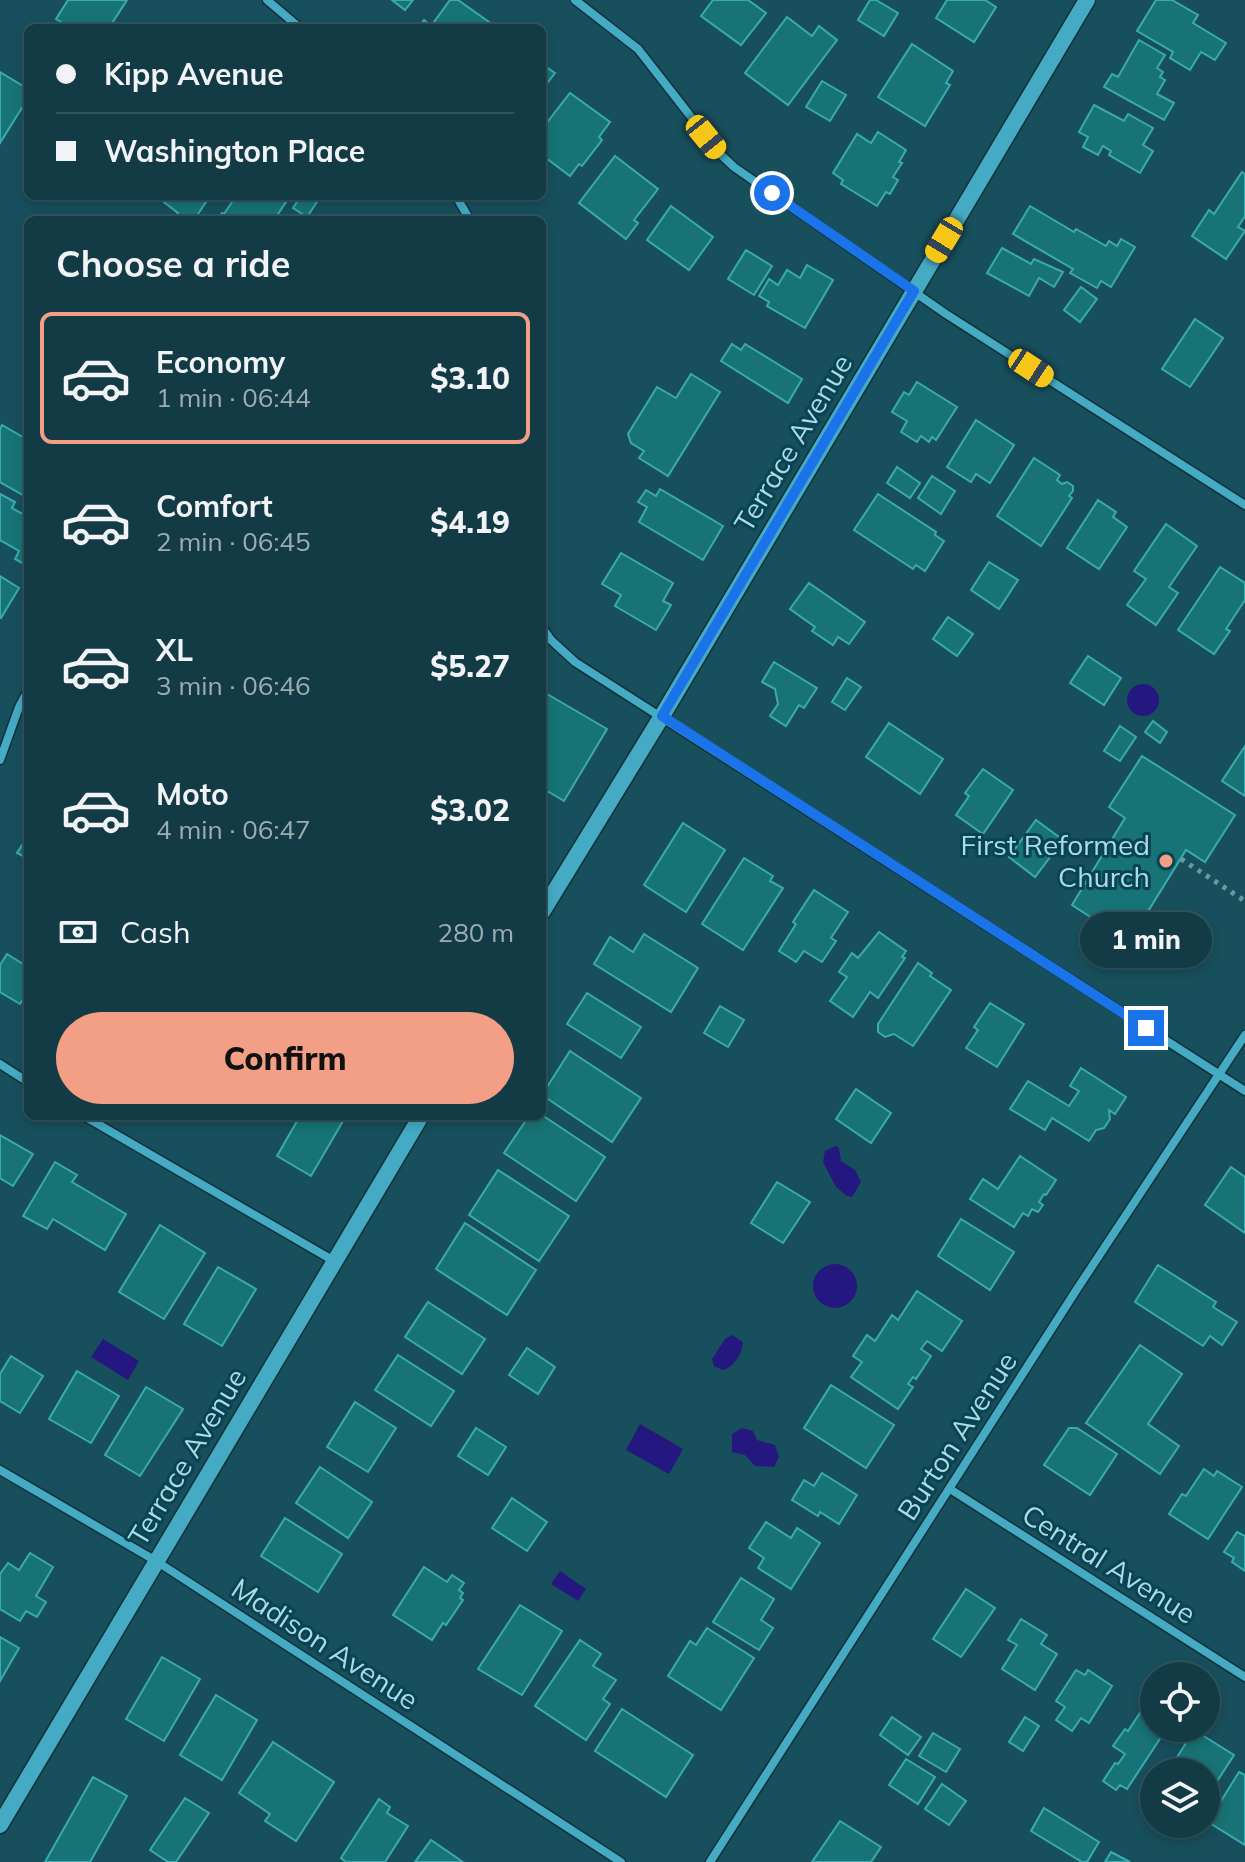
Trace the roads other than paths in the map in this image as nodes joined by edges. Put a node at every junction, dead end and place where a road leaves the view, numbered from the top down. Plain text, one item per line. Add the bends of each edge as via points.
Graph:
1 (267, 0) edge
2 (575, 0) edge
3 (1087, 0) edge
4 (295, 24) edge
5 (914, 291) junction
6 (1245, 505) edge
7 (546, 633) edge
8 (24, 698) edge
9 (662, 716) junction
10 (0, 760) edge
11 (546, 905) edge
12 (1245, 1035) edge
13 (0, 1064) edge
14 (1220, 1075) junction
15 (24, 1079) edge
16 (1245, 1091) edge
17 (91, 1120) edge
18 (419, 1120) edge
19 (334, 1261) junction
20 (0, 1470) edge
21 (950, 1489) junction
22 (156, 1561) junction
23 (1245, 1677) edge
24 (0, 1825) edge
25 (621, 1862) edge
26 (710, 1862) edge

1 - 4 street
2 - 5 street via 638,49 727,161
3 - 5 main road, Terrace Avenue
5 - 6 street
5 - 9 main road, Terrace Avenue
7 - 9 street via 575,662
8 - 10 street
9 - 11 main road, Terrace Avenue
9 - 14 street
12 - 14 street, Burton Avenue
13 - 15 street
14 - 16 street
14 - 21 street, Burton Avenue
17 - 19 street
18 - 19 main road, Terrace Avenue
19 - 22 main road, Terrace Avenue
20 - 22 street, Madison Avenue
21 - 23 street, Central Avenue
21 - 26 street, Burton Avenue
22 - 24 main road, Terrace Avenue
22 - 25 street, Madison Avenue

